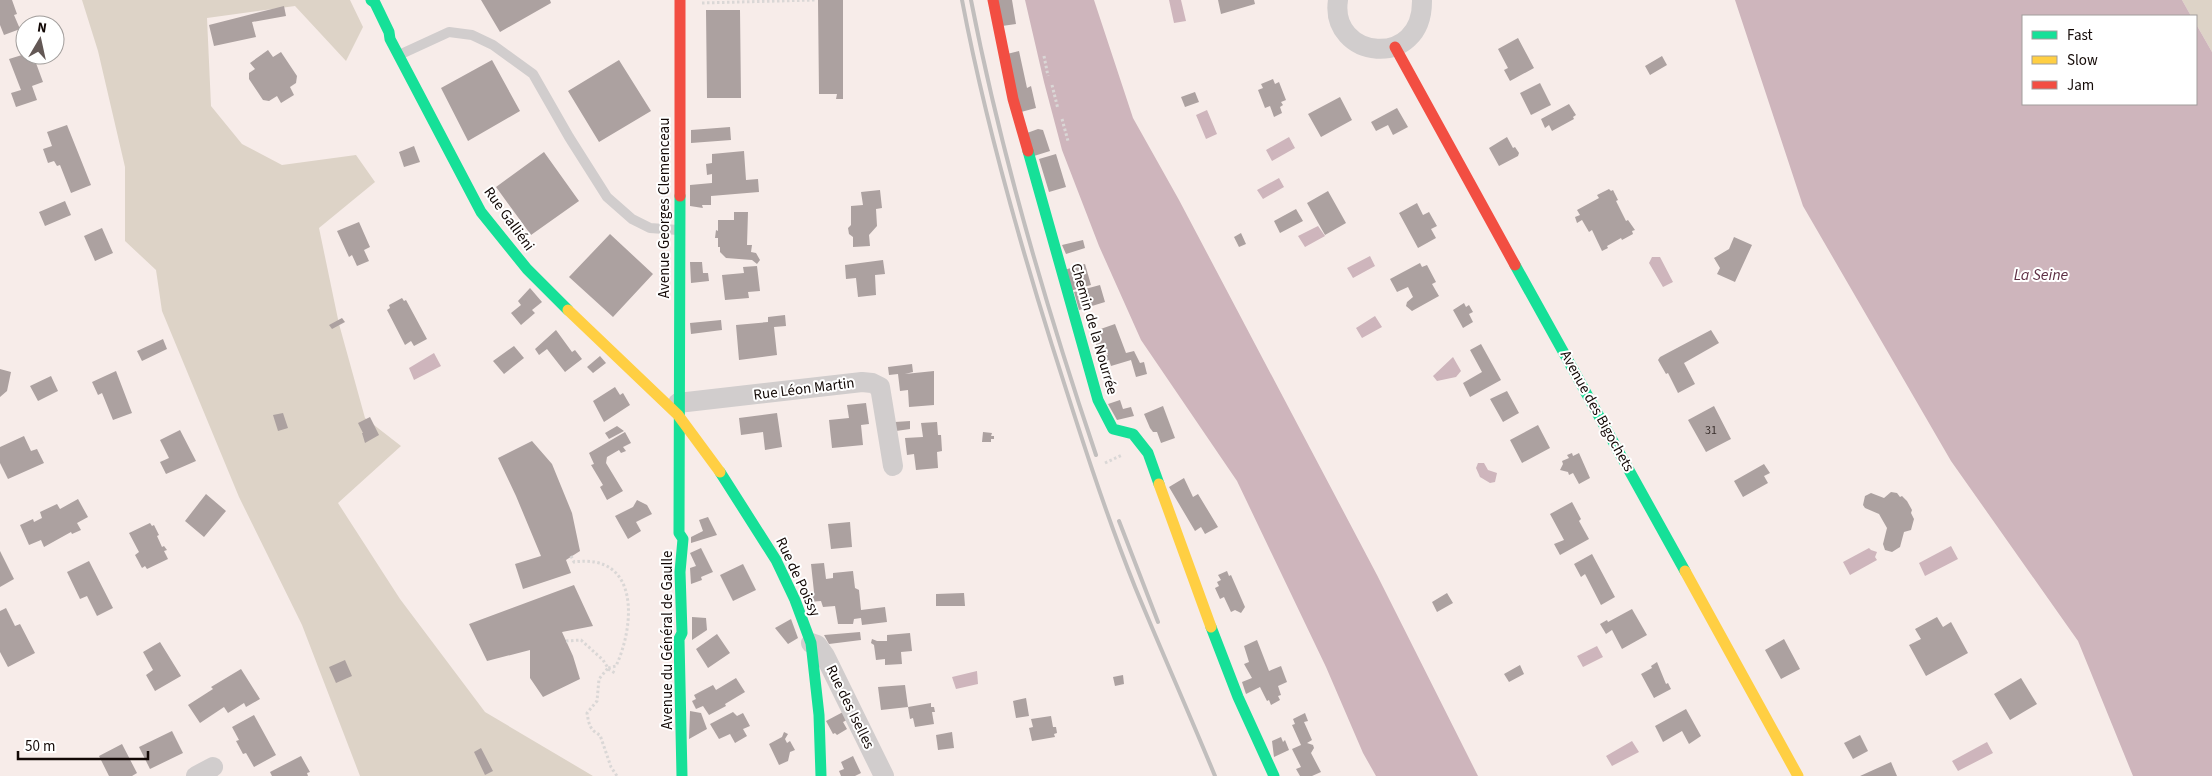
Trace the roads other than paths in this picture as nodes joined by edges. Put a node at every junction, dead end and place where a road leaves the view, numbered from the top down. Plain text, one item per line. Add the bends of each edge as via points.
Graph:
1 (371, 0) edge
2 (680, 0) edge
3 (993, 0) edge
4 (1338, 0) edge
5 (1422, 0) edge
6 (1395, 47) junction
7 (398, 55) junction
8 (679, 230) junction
9 (678, 409) junction
10 (892, 466) dead end
11 (811, 643) junction
12 (682, 776) edge
13 (821, 776) edge
14 (884, 776) edge
15 (1274, 776) edge
16 (1798, 776) edge

1 - 7 street, Rue Galliéni
2 - 8 street, Avenue Georges Clemenceau
3 - 15 street, Chemin de la Nourrée via 1013,99 1098,400 1113,429 1133,434 1148,453 1219,645
4 - 6 street via 1339,21 1356,42 1368,48
5 - 6 street via 1418,27
6 - 16 street, Avenue des Bigochets
7 - 8 lane via 449,32 472,36 493,45 533,74 607,197 632,219 650,228
7 - 9 street, Rue Galliéni via 482,212 500,236 579,322
8 - 9 street, Avenue Georges Clemenceau
9 - 10 street, Rue Léon Martin via 872,382 880,387
9 - 11 street, Rue de Poissy via 776,560
9 - 12 street, Avenue du Général de Gaulle via 679,533 683,538 680,572 682,634 679,639
11 - 13 street, Rue de Poissy
11 - 14 street, Rue des Iselles via 825,656

